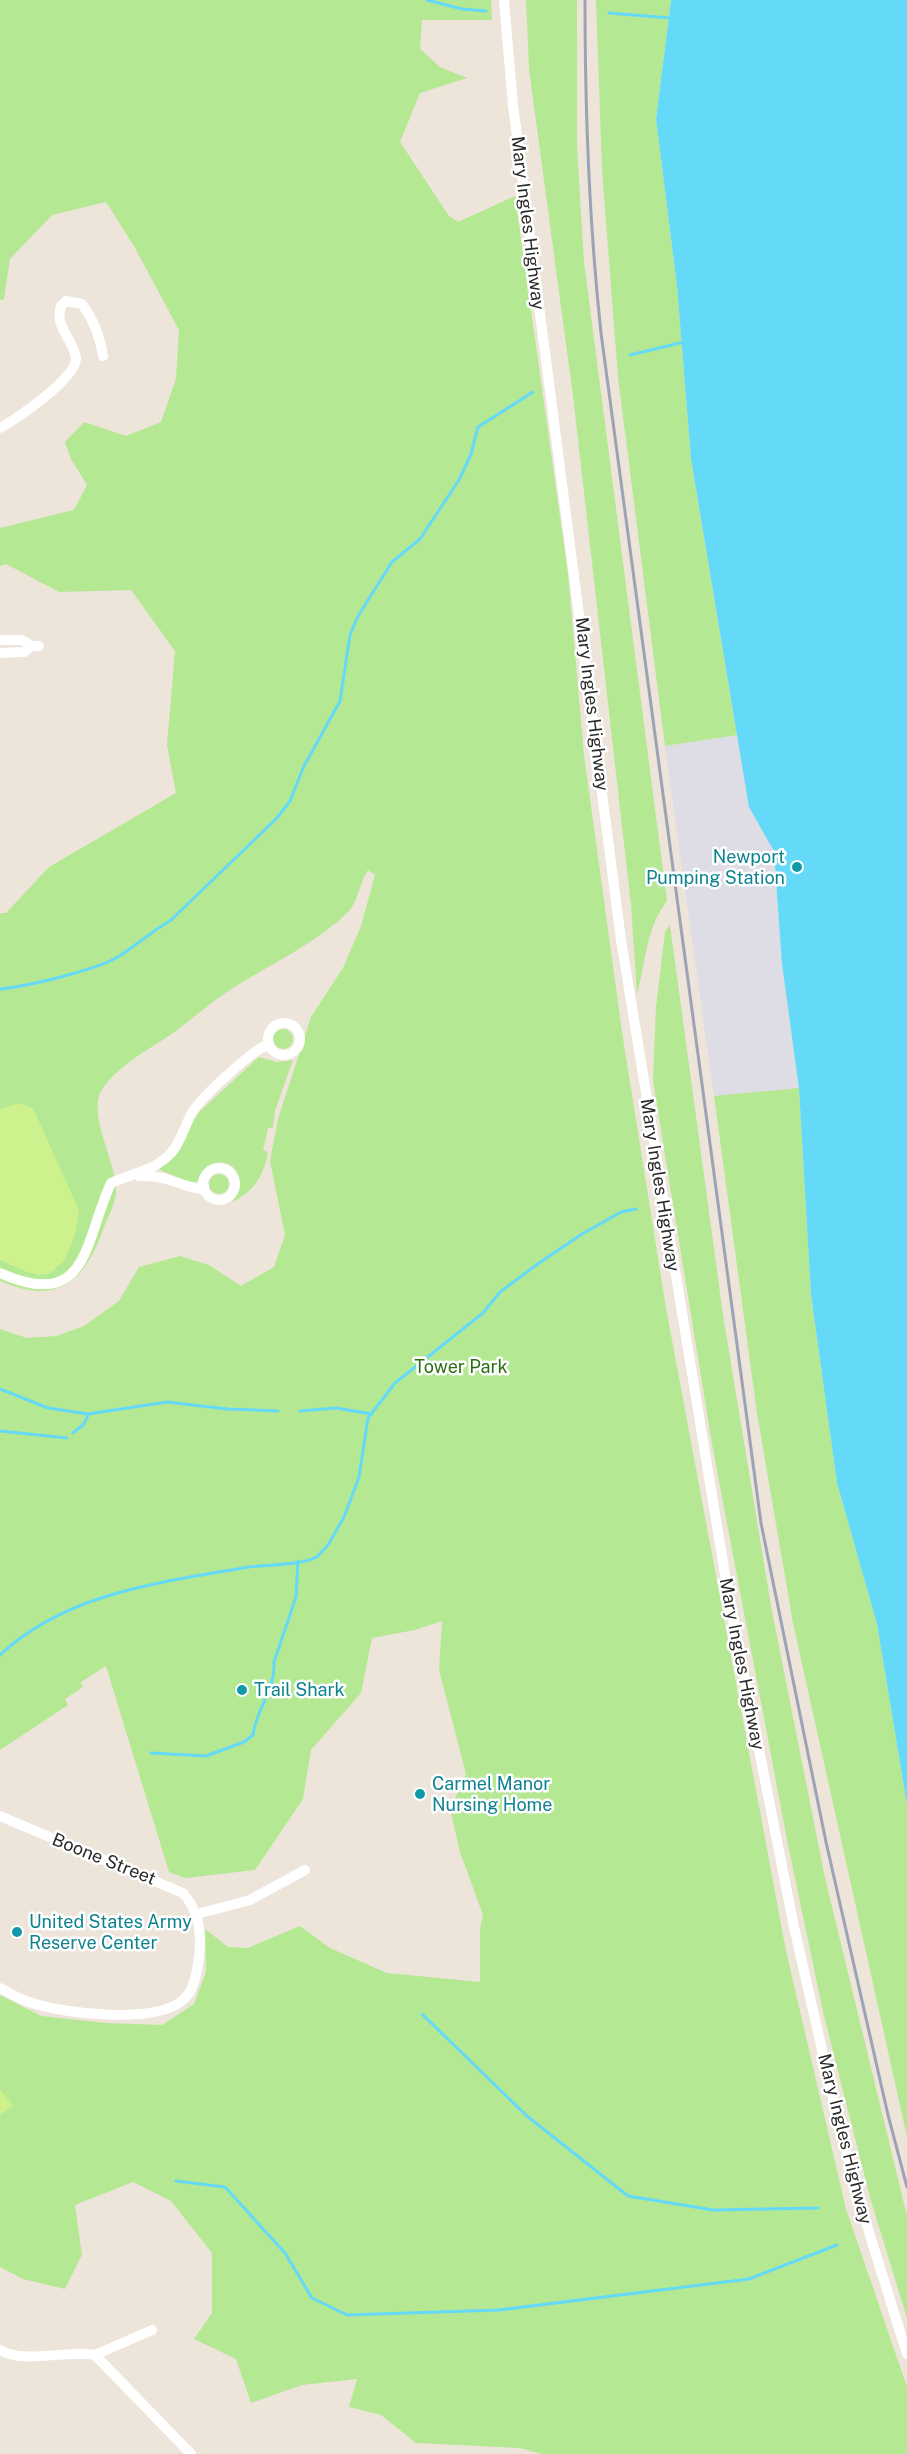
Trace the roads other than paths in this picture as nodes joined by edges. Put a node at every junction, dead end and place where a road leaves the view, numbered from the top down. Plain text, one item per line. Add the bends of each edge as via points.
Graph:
1 (504, 0) edge
2 (104, 356) dead end
3 (0, 428) edge
4 (0, 640) edge
5 (0, 653) edge
6 (269, 1044) dead end
7 (137, 1176) junction
8 (204, 1186) dead end
9 (0, 1273) edge
10 (0, 1815) edge
11 (305, 1870) dead end
12 (197, 1914) junction
13 (0, 1988) edge
14 (152, 2330) dead end
15 (907, 2354) edge
16 (2, 2355) edge
17 (95, 2355) junction
18 (191, 2454) edge

1 - 15 street, Mary Ingles Highway via 513,105 619,928 711,1492 739,1654 804,1971 849,2162
2 - 3 street via 90,314 82,304 66,301 59,319 76,362 69,374
4 - 5 street via 22,640 36,646 24,652
6 - 7 street via 206,1096 191,1114 171,1153
7 - 8 street via 162,1176 194,1188
7 - 9 street via 111,1183 87,1252 67,1278 54,1284 29,1284
10 - 12 street, Boone Street via 172,1887 183,1893
11 - 12 street via 250,1900
12 - 13 street via 201,1944 192,1990 166,2011 124,2014 41,2006
14 - 17 street
16 - 17 street
17 - 18 street

